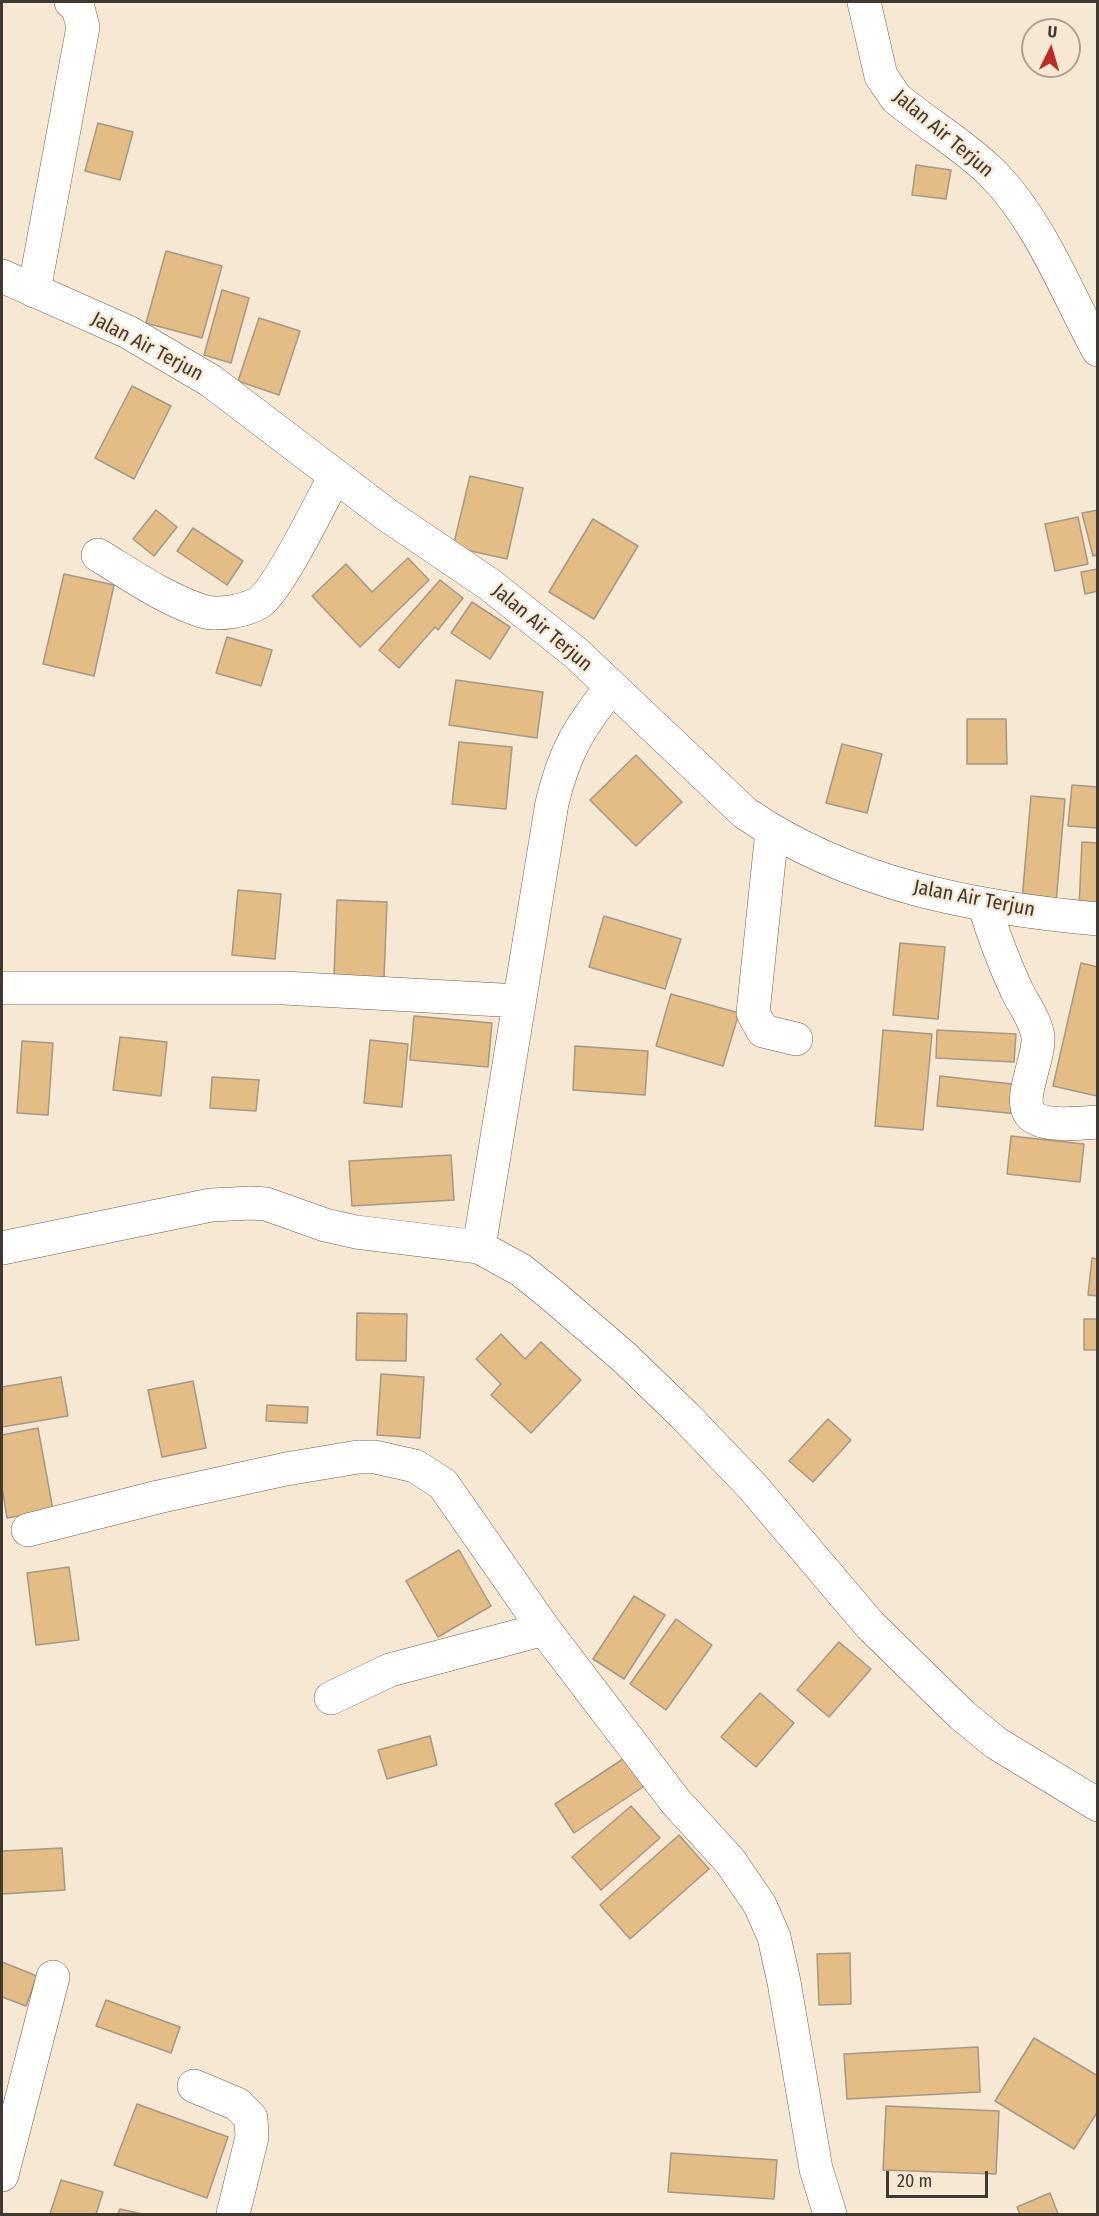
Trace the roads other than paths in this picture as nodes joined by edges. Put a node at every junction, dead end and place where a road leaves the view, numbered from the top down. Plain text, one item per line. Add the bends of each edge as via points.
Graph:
1 (71, 2) edge
2 (864, 2) edge
3 (2, 276) edge
4 (34, 291) junction
5 (1098, 350) edge
6 (335, 476) junction
7 (98, 555) dead end
8 (611, 687) junction
9 (772, 831) junction
10 (984, 904) junction
11 (1098, 919) edge
12 (2, 988) edge
13 (519, 1001) junction
14 (796, 1039) dead end
15 (1098, 1122) edge
16 (479, 1247) junction
17 (2, 1248) edge
18 (28, 1530) dead end
19 (544, 1629) junction
20 (332, 1698) dead end
21 (1098, 1805) edge
22 (53, 1977) dead end
23 (194, 2086) dead end
24 (2, 2175) edge
25 (233, 2214) edge
26 (830, 2214) edge

1 - 4 street via 78,8 83,27
2 - 5 street, Jalan Air Terjun via 887,87 1006,188 1032,223
3 - 4 street, Jalan Air Terjun
4 - 6 street, Jalan Air Terjun via 128,333 212,381
6 - 7 street via 282,572 261,601 251,606 205,612
6 - 8 street, Jalan Air Terjun via 489,584 576,653
8 - 9 street, Jalan Air Terjun via 746,813
8 - 13 street via 579,730 560,770
9 - 10 street, Jalan Air Terjun via 847,868 944,897
9 - 14 street via 753,1013 760,1029
10 - 11 street, Jalan Air Terjun
10 - 15 street via 997,944 1037,1032 1038,1048 1026,1098 1029,1111 1055,1123
12 - 13 street via 296,989
13 - 16 street
16 - 17 street via 356,1232 266,1204 251,1203 211,1205
16 - 21 street via 498,1255 544,1289 685,1416 752,1486 870,1625 962,1715 996,1743
18 - 19 street via 286,1469 358,1457 386,1459 415,1466 443,1484
19 - 20 street via 390,1670
19 - 26 street via 760,1905 774,1937 816,2169
22 - 24 street
23 - 25 street via 237,2104 251,2118 252,2137

